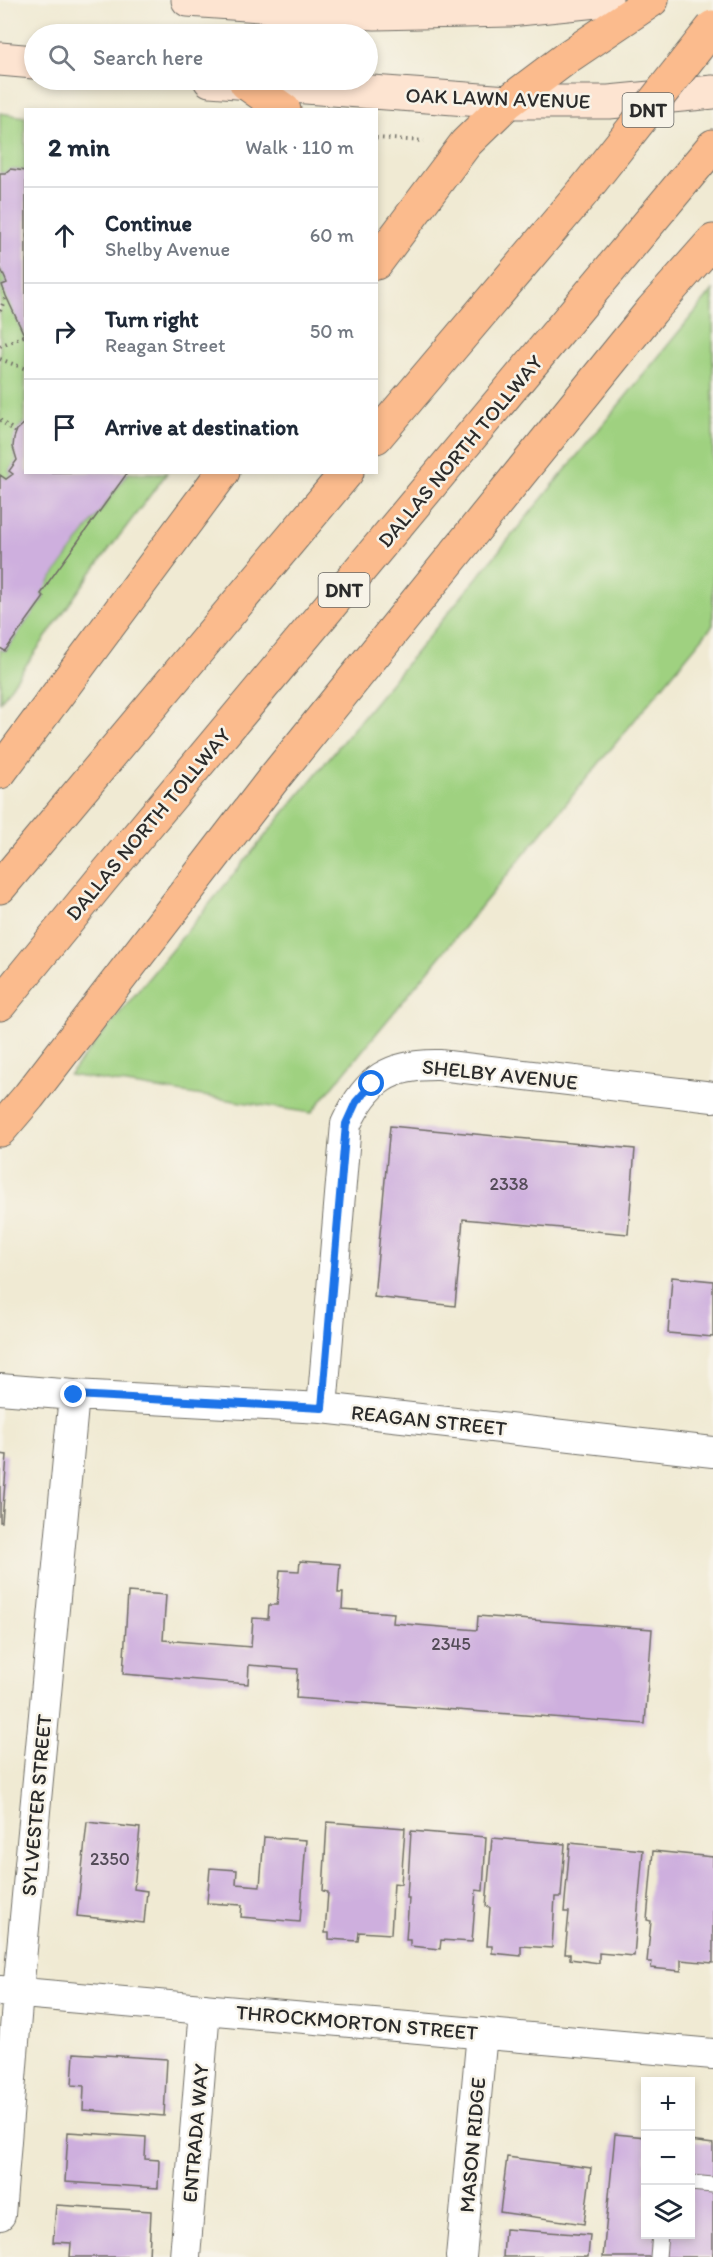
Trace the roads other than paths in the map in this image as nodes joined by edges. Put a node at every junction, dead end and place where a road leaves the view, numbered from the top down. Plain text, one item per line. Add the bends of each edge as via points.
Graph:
1 (189, 0) edge
2 (606, 0) edge
3 (652, 0) edge
4 (713, 27) edge
5 (0, 59) edge
6 (24, 61) edge
7 (256, 90) edge
8 (343, 90) edge
9 (713, 92) edge
10 (508, 102) junction
11 (281, 108) edge
12 (713, 146) edge
13 (713, 241) edge
14 (378, 260) edge
15 (378, 435) edge
16 (222, 474) edge
17 (345, 474) edge
18 (0, 772) edge
19 (0, 887) edge
20 (0, 1004) edge
21 (713, 1097) edge
22 (0, 1130) edge
23 (0, 1389) edge
24 (74, 1395) junction
25 (322, 1408) junction
26 (713, 1452) edge
27 (9, 1991) edge
28 (205, 2008) junction
29 (482, 2033) junction
30 (713, 2054) edge
31 (695, 2184) edge
32 (713, 2186) edge
33 (0, 2214) edge
34 (660, 2239) edge
35 (185, 2257) edge
36 (461, 2257) edge
37 (658, 2257) edge

1 - 2 main road via 375,13 508,10
3 - 10 highway
4 - 15 highway, DNT, bridge via 583,192
5 - 6 main road
7 - 11 highway
8 - 10 main road, OAK LAWN AVENUE
9 - 10 main road, OAK LAWN AVENUE via 609,102
10 - 14 highway via 466,142
12 - 20 highway, DALLAS NORTH TOLLWAY / DNT
13 - 22 highway via 645,319 274,778
16 - 18 highway
17 - 19 highway
21 - 25 street, SHELBY AVENUE via 439,1065 392,1071 372,1084 356,1102 346,1124
23 - 24 street, REAGAN STREET
24 - 25 street, REAGAN STREET
24 - 27 street, SYLVESTER STREET
25 - 26 street, REAGAN STREET
27 - 28 street, THROCKMORTON STREET
27 - 33 street, SYLVESTER STREET
28 - 29 street, THROCKMORTON STREET
28 - 35 street, ENTRADA WAY
29 - 30 street, THROCKMORTON STREET
29 - 36 street, MASON RIDGE
31 - 32 lane
34 - 37 lane

